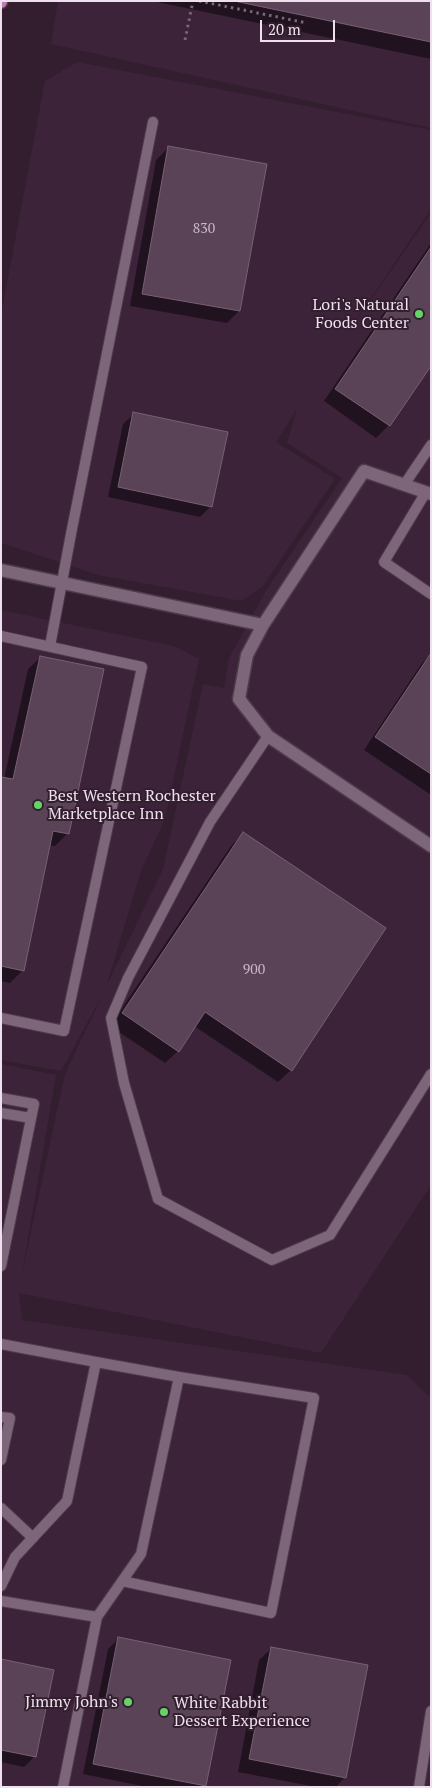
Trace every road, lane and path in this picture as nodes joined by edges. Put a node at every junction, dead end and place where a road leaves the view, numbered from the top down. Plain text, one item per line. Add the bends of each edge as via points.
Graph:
1 (193, 1) edge
2 (199, 1) edge
3 (307, 23) dead end
4 (185, 40) dead end
5 (153, 122) dead end
6 (431, 444) edge
7 (404, 484) junction
8 (429, 493) edge
9 (1, 570) edge
10 (61, 584) junction
11 (431, 594) edge
12 (262, 625) junction
13 (1, 636) edge
14 (50, 646) junction
15 (268, 736) junction
16 (431, 846) edge
17 (1, 1018) edge
18 (431, 1074) edge
19 (1, 1098) edge
20 (1, 1113) edge
21 (30, 1118) junction
22 (2, 1255) edge
23 (1, 1266) edge
24 (1, 1344) edge
25 (96, 1362) junction
26 (179, 1378) junction
27 (1, 1416) edge
28 (1, 1460) edge
29 (1, 1508) edge
30 (33, 1538) junction
31 (122, 1581) junction
32 (1, 1586) edge
33 (1, 1601) edge
34 (97, 1617) junction
35 (431, 1712) edge
36 (63, 1787) edge
37 (419, 1787) edge

1 - 4 path
2 - 3 path
5 - 10 lane
6 - 7 lane
7 - 8 street
7 - 12 street via 364,471
8 - 11 lane via 384,562
9 - 10 street
10 - 12 street
10 - 14 lane
12 - 15 street via 247,655 239,699
13 - 14 lane
14 - 17 lane via 142,667 64,1030
15 - 16 street
15 - 18 lane via 210,822 128,978 111,1018 124,1083 158,1199 272,1260 330,1235
19 - 21 lane via 34,1104
20 - 21 lane
21 - 22 lane
22 - 23 lane
24 - 25 lane
25 - 26 lane
25 - 30 lane via 67,1501
26 - 31 lane via 141,1554
26 - 31 lane via 314,1398 271,1613
27 - 28 lane via 10,1418
29 - 30 lane
30 - 32 lane via 15,1557
31 - 34 lane
33 - 34 lane
34 - 36 lane
35 - 37 lane

